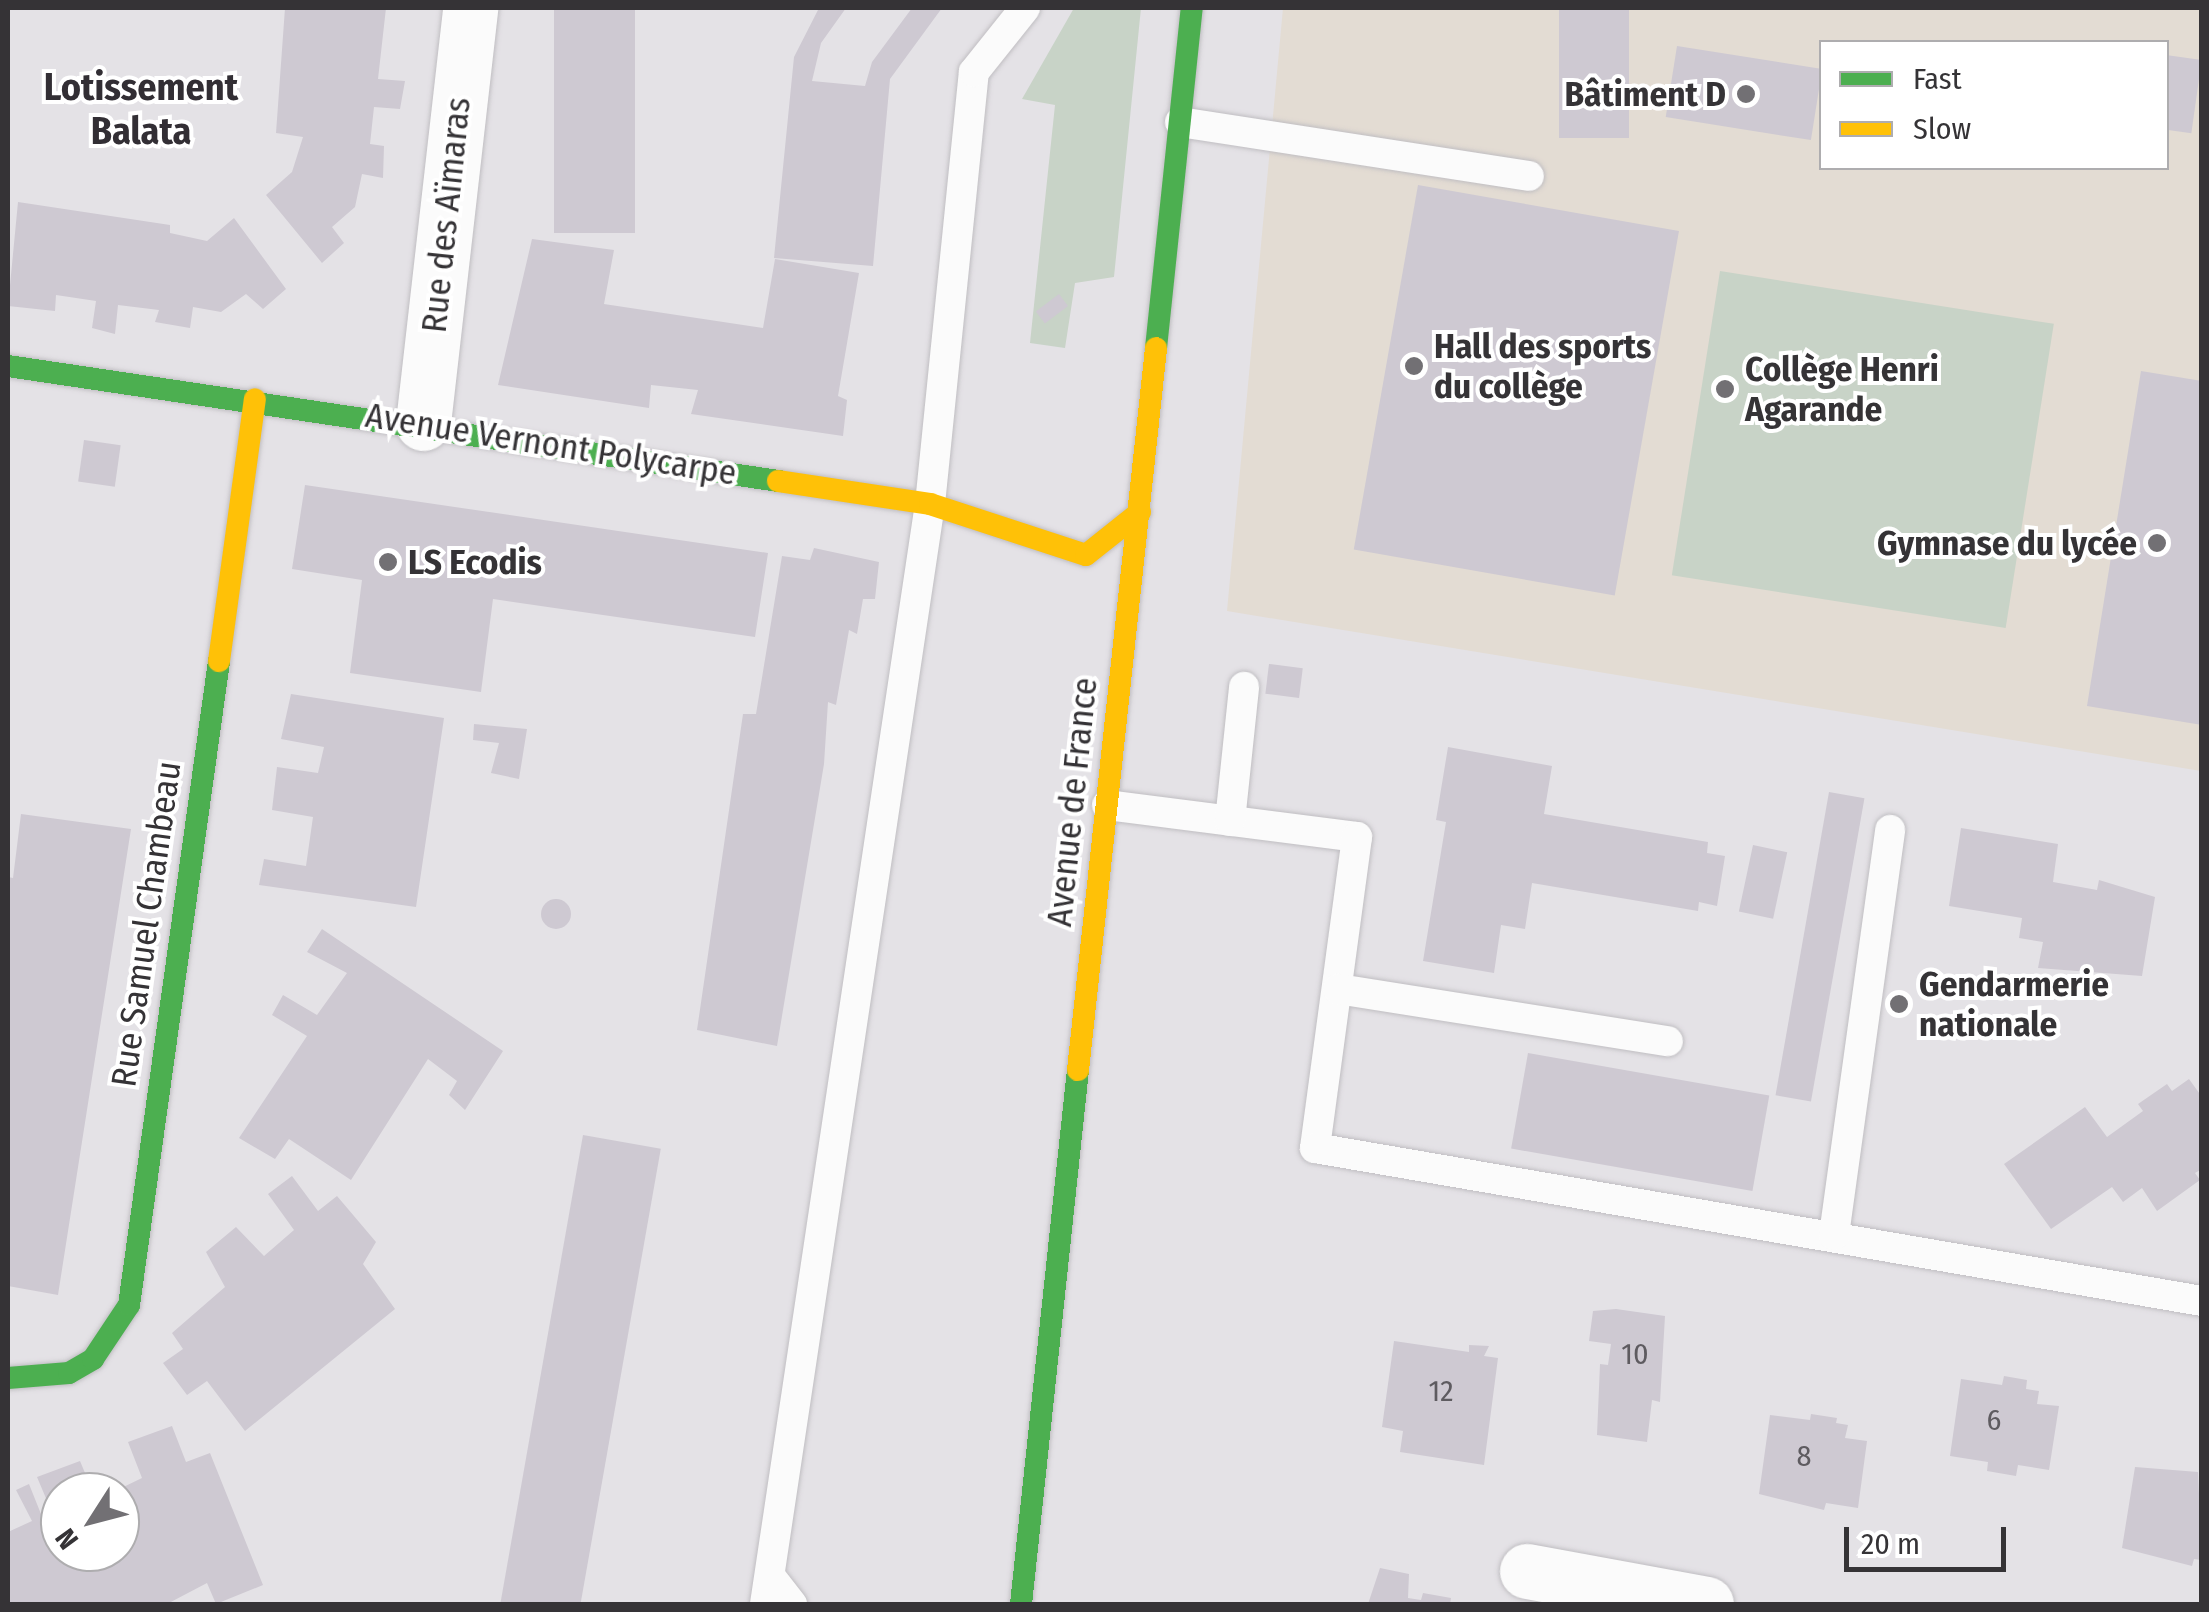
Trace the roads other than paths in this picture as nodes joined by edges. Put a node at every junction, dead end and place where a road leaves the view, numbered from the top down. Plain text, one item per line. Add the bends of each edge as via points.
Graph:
1 (470, 8) edge
2 (1025, 8) edge
3 (1192, 8) edge
4 (1180, 122) junction
5 (1529, 176) dead end
6 (8, 366) edge
7 (255, 399) junction
8 (423, 423) junction
9 (930, 504) junction
10 (1140, 512) junction
11 (1086, 555) junction
12 (1129, 603) junction
13 (1244, 687) dead end
14 (1107, 805) junction
15 (1230, 821) junction
16 (1890, 830) dead end
17 (1338, 989) junction
18 (1668, 1041) dead end
19 (1834, 1235) junction
20 (2202, 1301) edge
21 (8, 1378) edge
22 (1526, 1572) dead end
23 (767, 1590) edge
24 (792, 1604) edge
25 (1021, 1604) edge
26 (1706, 1604) edge

1 - 8 street, Rue des Aïmaras
2 - 9 lane via 974,72
3 - 4 street, Avenue de France
4 - 5 lane
4 - 10 street, Avenue de France
6 - 7 street, Avenue Vernont Polycarpe
7 - 8 street, Avenue Vernont Polycarpe
7 - 21 street, Rue Samuel Chambeau via 129,1305 92,1359 54,1376
8 - 9 street, Avenue Vernont Polycarpe
9 - 11 street, Avenue Vernont Polycarpe
9 - 23 lane
10 - 11 street
10 - 12 street, Avenue de France
11 - 12 street
12 - 14 street, Avenue de France
13 - 15 lane
14 - 15 lane
14 - 25 street, Avenue de France
15 - 17 lane via 1357,837
16 - 19 lane
17 - 18 lane
17 - 19 lane via 1315,1148
19 - 20 lane
22 - 26 street
23 - 24 lane

